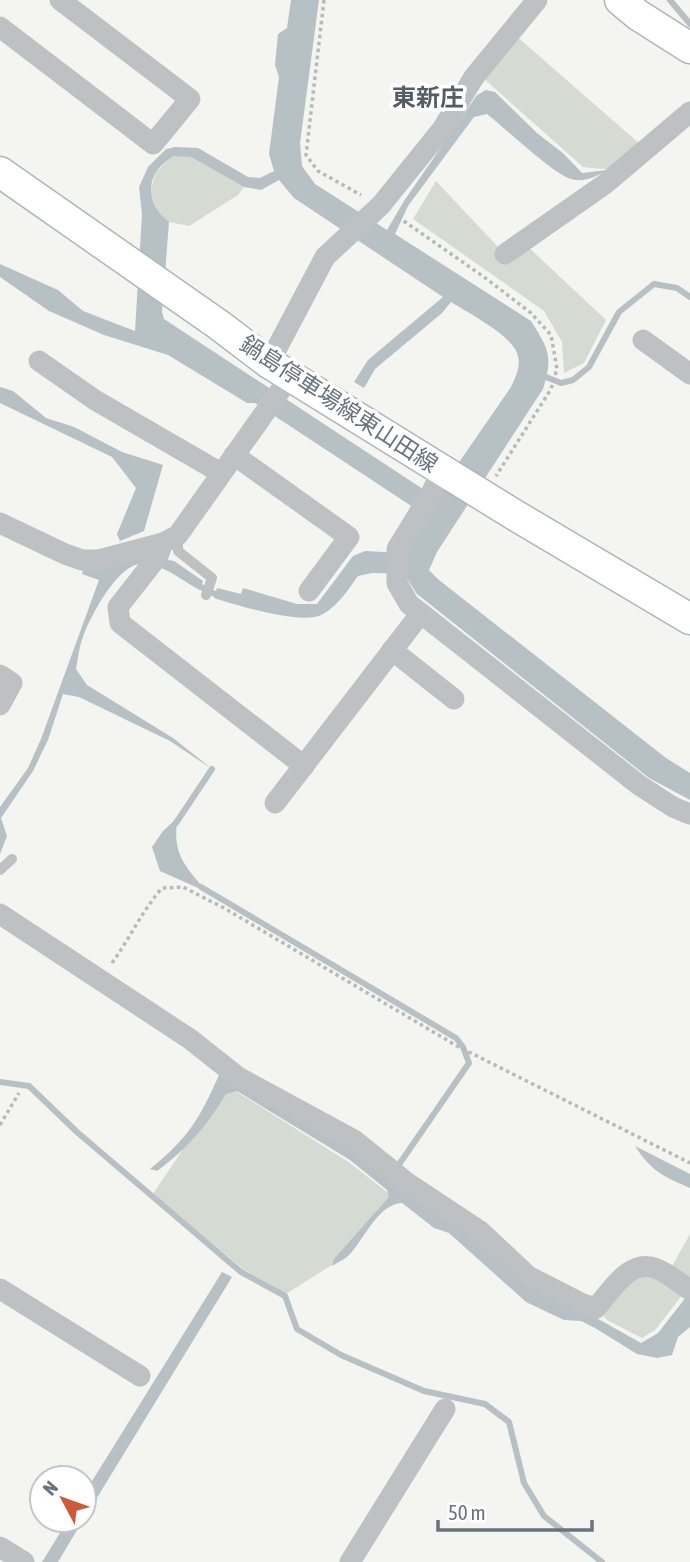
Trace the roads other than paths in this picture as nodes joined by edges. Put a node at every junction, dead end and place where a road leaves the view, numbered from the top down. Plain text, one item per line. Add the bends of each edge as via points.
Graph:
1 (60, 0) edge
2 (537, 0) edge
3 (620, 0) edge
4 (0, 27) edge
5 (690, 48) edge
6 (690, 112) edge
7 (0, 172) edge
8 (505, 254) dead end
9 (643, 340) dead end
10 (39, 361) dead end
11 (690, 374) edge
12 (280, 377) junction
13 (234, 455) junction
14 (222, 473) junction
15 (440, 478) junction
16 (0, 523) edge
17 (154, 550) junction
18 (208, 591) dead end
19 (309, 591) dead end
20 (421, 613) junction
21 (690, 619) edge
22 (392, 650) junction
23 (0, 676) edge
24 (454, 699) dead end
25 (0, 705) edge
26 (304, 766) junction
27 (275, 803) dead end
28 (690, 814) edge
29 (12, 859) dead end
30 (0, 870) edge
31 (0, 914) edge
32 (687, 1288) edge
33 (0, 1289) edge
34 (140, 1376) dead end
35 (445, 1409) dead end
36 (0, 1547) edge
37 (24, 1562) edge
38 (350, 1562) edge

1 - 4 street via 190,99 153,144
2 - 12 street via 376,210 324,257
3 - 5 main road
6 - 8 street via 605,184
7 - 12 main road, 鍋島停車場線東山田線 via 168,290
9 - 11 street
10 - 14 street via 95,400
12 - 13 street
12 - 15 main road, 鍋島停車場線東山田線
13 - 14 street
13 - 19 street via 349,537
14 - 17 street
15 - 20 street via 397,548 397,583 409,604
15 - 21 main road, 鍋島停車場線東山田線 via 482,494
16 - 17 street via 82,560
17 - 18 lane via 178,551 212,578
17 - 26 street via 118,607 120,623
20 - 22 street
20 - 28 street via 639,785
22 - 24 street
22 - 26 street
23 - 25 street via 12,683
26 - 27 street
29 - 30 lane
31 - 32 street via 238,1077 354,1140 406,1182 480,1231 528,1276 596,1308 629,1271 642,1266 656,1268
33 - 34 street
35 - 38 street
36 - 37 street

